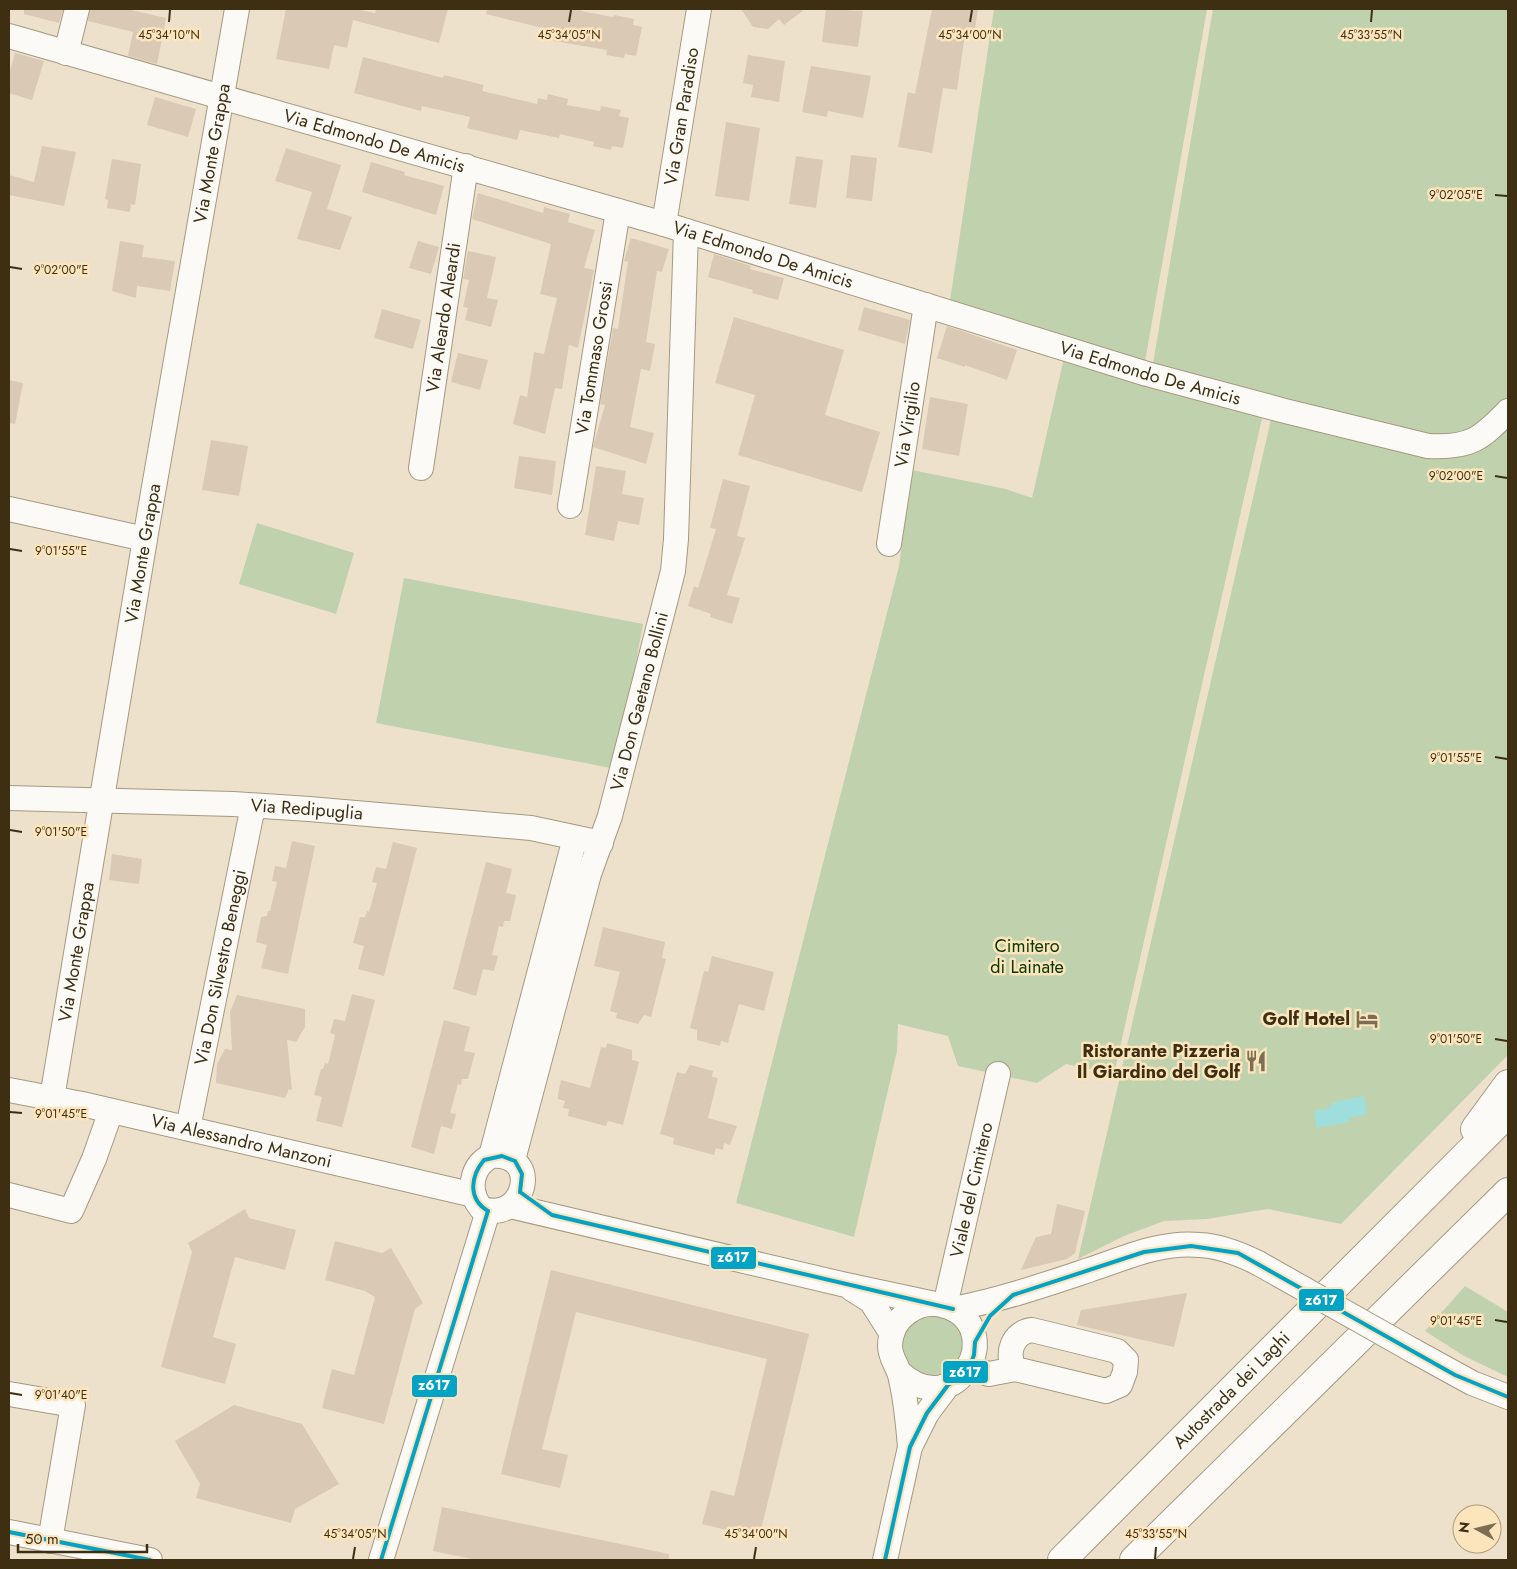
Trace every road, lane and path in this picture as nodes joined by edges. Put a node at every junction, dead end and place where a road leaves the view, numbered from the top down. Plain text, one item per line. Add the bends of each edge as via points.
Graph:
1 (77, 9) edge
2 (237, 9) edge
3 (699, 9) edge
4 (9, 36) edge
5 (66, 53) junction
6 (221, 97) junction
7 (466, 166) junction
8 (618, 211) junction
9 (675, 228) junction
10 (926, 305) junction
11 (1508, 411) edge
12 (421, 468) dead end
13 (570, 506) dead end
14 (9, 509) edge
15 (145, 539) junction
16 (888, 544) dead end
17 (9, 798) edge
18 (102, 800) junction
19 (255, 807) junction
20 (575, 838) junction
21 (601, 843) junction
22 (998, 1074) dead end
23 (1508, 1084) edge
24 (9, 1090) edge
25 (52, 1098) junction
26 (111, 1111) junction
27 (1508, 1113) edge
28 (188, 1128) junction
29 (502, 1158) junction
30 (1443, 1178) junction
31 (1508, 1192) edge
32 (9, 1195) edge
33 (498, 1201) junction
34 (846, 1285) junction
35 (1013, 1295) junction
36 (944, 1306) junction
37 (892, 1334) junction
38 (975, 1342) junction
39 (969, 1368) junction
40 (1015, 1369) dead end
41 (899, 1372) junction
42 (948, 1385) junction
43 (9, 1394) edge
44 (1508, 1397) edge
45 (910, 1447) junction
46 (9, 1532) edge
47 (50, 1541) junction
48 (150, 1560) edge
49 (381, 1560) edge
50 (885, 1560) edge
51 (1062, 1560) edge
52 (1134, 1560) edge

1 - 5 street
2 - 6 street, Via Monte Grappa
3 - 9 street, Via Gran Paradiso
4 - 5 street, Via Edmondo De Amicis
5 - 6 street, Via Edmondo De Amicis
6 - 7 street, Via Edmondo De Amicis
6 - 15 street, Via Monte Grappa
7 - 8 street, Via Edmondo De Amicis
7 - 12 street, Via Aleardo Aleardi
8 - 9 street, Via Edmondo De Amicis
8 - 13 street, Via Tommaso Grossi
9 - 10 street, Via Edmondo De Amicis
9 - 21 street, Via Don Gaetano Bollini via 676,539 673,571
10 - 11 street, Via Edmondo De Amicis via 1147,374 1428,446 1447,447 1476,440
10 - 16 street, Via Virgilio
14 - 15 street
15 - 18 street, Via Monte Grappa
17 - 18 street, Via Redipuglia
18 - 19 street, Via Redipuglia
18 - 25 street, Via Monte Grappa
19 - 20 street, Via Redipuglia via 491,824 537,829
19 - 28 street, Via Don Silvestro Beneggi
20 - 21 street, Via Redipuglia
20 - 29 street
21 - 29 street, Via Don Gaetano Bollini
22 - 36 street, Viale del Cimitero
23 - 30 highway via 1489,1107
24 - 25 street, Via Alessandro Manzoni
25 - 26 street, Via Alessandro Manzoni
26 - 28 street, Via Alessandro Manzoni
26 - 32 street via 71,1211
27 - 30 highway, Autostrada dei Laghi
28 - 33 street, Via Alessandro Manzoni
29 - 33 street via 520,1166 523,1177
29 - 33 street via 478,1166 475,1174
30 - 51 highway, Autostrada dei Laghi
31 - 52 highway
33 - 34 street, Via Alessandro Manzoni
33 - 49 street
34 - 36 street, Via Alessandro Manzoni
34 - 37 street via 871,1301
35 - 36 street, Via Alessandro Manzoni
35 - 38 street via 990,1316
35 - 44 street, Via Alessandro Manzoni, bridge via 1165,1246 1192,1244 1218,1248 1258,1263 1472,1383
36 - 37 street via 923,1304 910,1310 899,1320
36 - 38 street via 964,1316
37 - 41 street via 890,1347
38 - 39 street
39 - 40 street via 989,1374
39 - 42 street
41 - 42 street via 909,1382 922,1387
41 - 45 street via 907,1408
42 - 45 street via 926,1413
43 - 47 street via 73,1405
45 - 50 street
46 - 47 street
47 - 48 street

